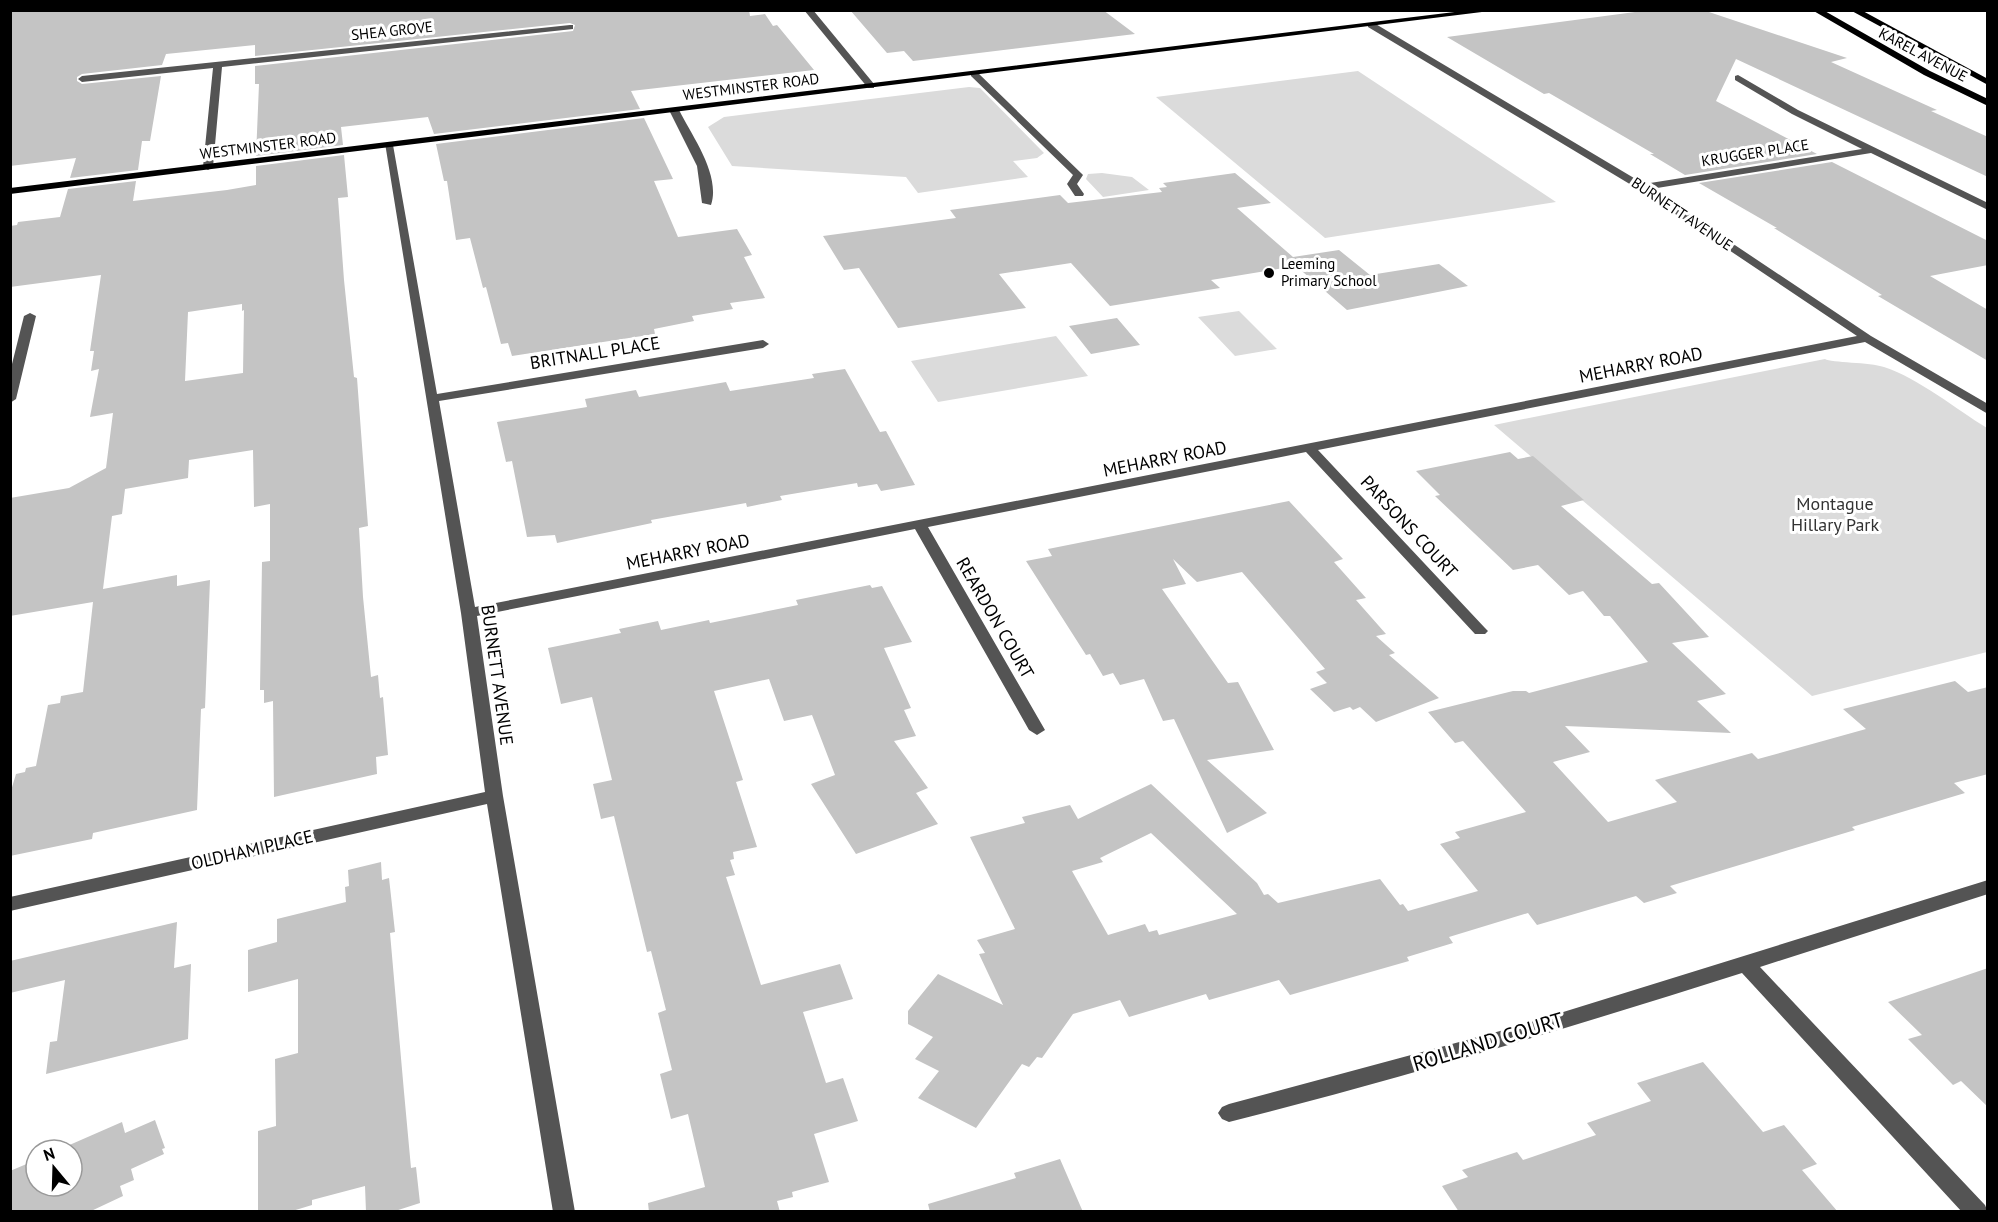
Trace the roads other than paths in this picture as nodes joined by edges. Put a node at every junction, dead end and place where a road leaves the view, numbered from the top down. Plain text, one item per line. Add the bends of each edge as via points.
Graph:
1 (808, 10) edge
2 (1494, 10) edge
3 (1816, 10) edge
4 (1854, 10) edge
5 (1371, 25) junction
6 (570, 27) dead end
7 (218, 64) junction
8 (974, 74) junction
9 (1738, 78) dead end
10 (82, 79) dead end
11 (1988, 83) edge
12 (871, 86) junction
13 (1988, 103) edge
14 (674, 110) junction
15 (388, 145) junction
16 (1872, 150) junction
17 (208, 167) junction
18 (1642, 187) junction
19 (10, 191) edge
20 (1079, 194) dead end
21 (707, 203) dead end
22 (1988, 207) edge
23 (30, 316) dead end
24 (1867, 338) junction
25 (762, 344) dead end
26 (11, 385) edge
27 (433, 398) junction
28 (10, 399) edge
29 (1988, 410) edge
30 (1310, 449) junction
31 (920, 525) junction
32 (469, 613) junction
33 (1480, 631) dead end
34 (1036, 730) dead end
35 (494, 796) junction
36 (1988, 886) edge
37 (10, 904) edge
38 (1745, 964) junction
39 (1229, 1113) dead end
40 (564, 1212) edge
41 (1977, 1212) edge

1 - 12 street
2 - 5 main road, WESTMINSTER ROAD
3 - 13 main road, KAREL AVENUE
4 - 11 main road, KAREL AVENUE
5 - 8 main road, WESTMINSTER ROAD
5 - 18 street, BURNETT AVENUE
6 - 7 street, SHEA GROVE
7 - 10 street, SHEA GROVE
7 - 17 street
8 - 12 main road, WESTMINSTER ROAD
8 - 20 street via 1078,175 1072,184
9 - 16 street, KRUGGER PLACE
12 - 14 main road, WESTMINSTER ROAD
14 - 15 main road, WESTMINSTER ROAD
14 - 21 street via 702,166 708,185
15 - 17 main road, WESTMINSTER ROAD
15 - 27 street, BURNETT AVENUE
16 - 18 street, KRUGGER PLACE
16 - 22 street, KRUGGER PLACE
17 - 19 main road, WESTMINSTER ROAD
18 - 24 street, BURNETT AVENUE
23 - 26 street
24 - 29 street, BURNETT AVENUE
24 - 30 street, MEHARRY ROAD
25 - 27 street, BRITNALL PLACE
26 - 28 street
27 - 32 street, BURNETT AVENUE
30 - 31 street, MEHARRY ROAD
30 - 33 street, PARSONS COURT
31 - 32 street, MEHARRY ROAD
31 - 34 street, REARDON COURT
32 - 35 street, BURNETT AVENUE
35 - 37 street, OLDHAM PLACE
35 - 40 street, BURNETT AVENUE
36 - 38 street, ROLLAND COURT
38 - 39 street, ROLLAND COURT via 1359,1081
38 - 41 street

